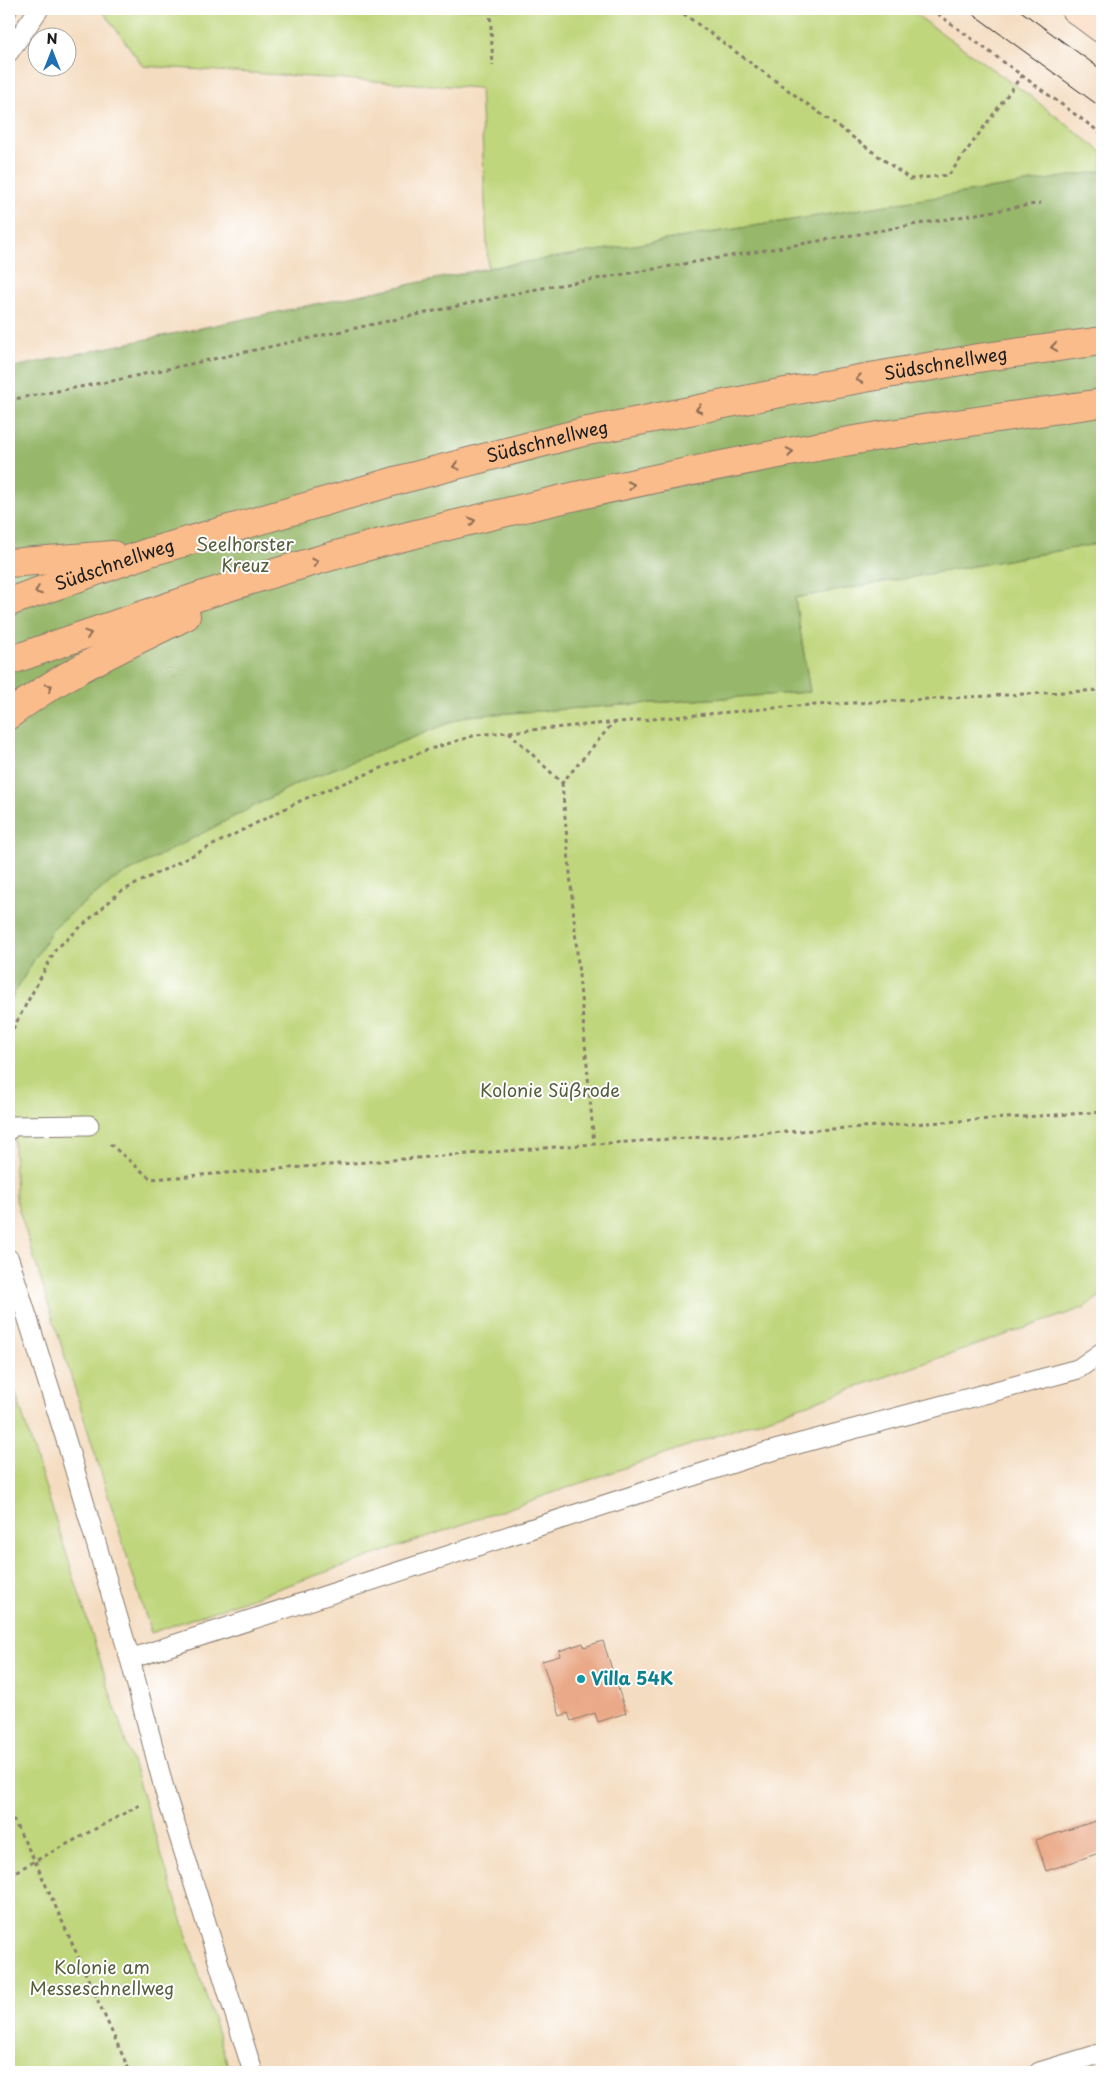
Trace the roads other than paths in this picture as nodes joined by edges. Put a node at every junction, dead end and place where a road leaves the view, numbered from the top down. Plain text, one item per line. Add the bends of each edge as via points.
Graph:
1 (39, 9) edge
2 (1075, 9) edge
3 (1102, 29) edge
4 (9, 52) edge
5 (1102, 341) edge
6 (1102, 403) edge
7 (150, 552) junction
8 (9, 563) edge
9 (268, 575) junction
10 (9, 602) edge
11 (9, 661) edge
12 (9, 714) edge
13 (89, 1125) road end
14 (9, 1130) edge
15 (9, 1259) edge
16 (1102, 1352) edge
17 (130, 1659) junction
18 (1102, 2053) edge
19 (253, 2072) edge
20 (1039, 2072) edge

1 - 4 lane
2 - 3 main road
5 -> 7 highway, Südschnellweg via 959,361 583,432 399,480
9 -> 6 highway via 423,532 791,452
7 - 8 highway
7 -> 10 highway, Südschnellweg
11 -> 9 highway
12 -> 9 highway via 32,696 84,667
13 - 14 lane via 11,1126
15 - 17 lane
16 - 17 lane via 1078,1368 764,1453
17 - 19 lane via 165,1792
18 - 20 lane

